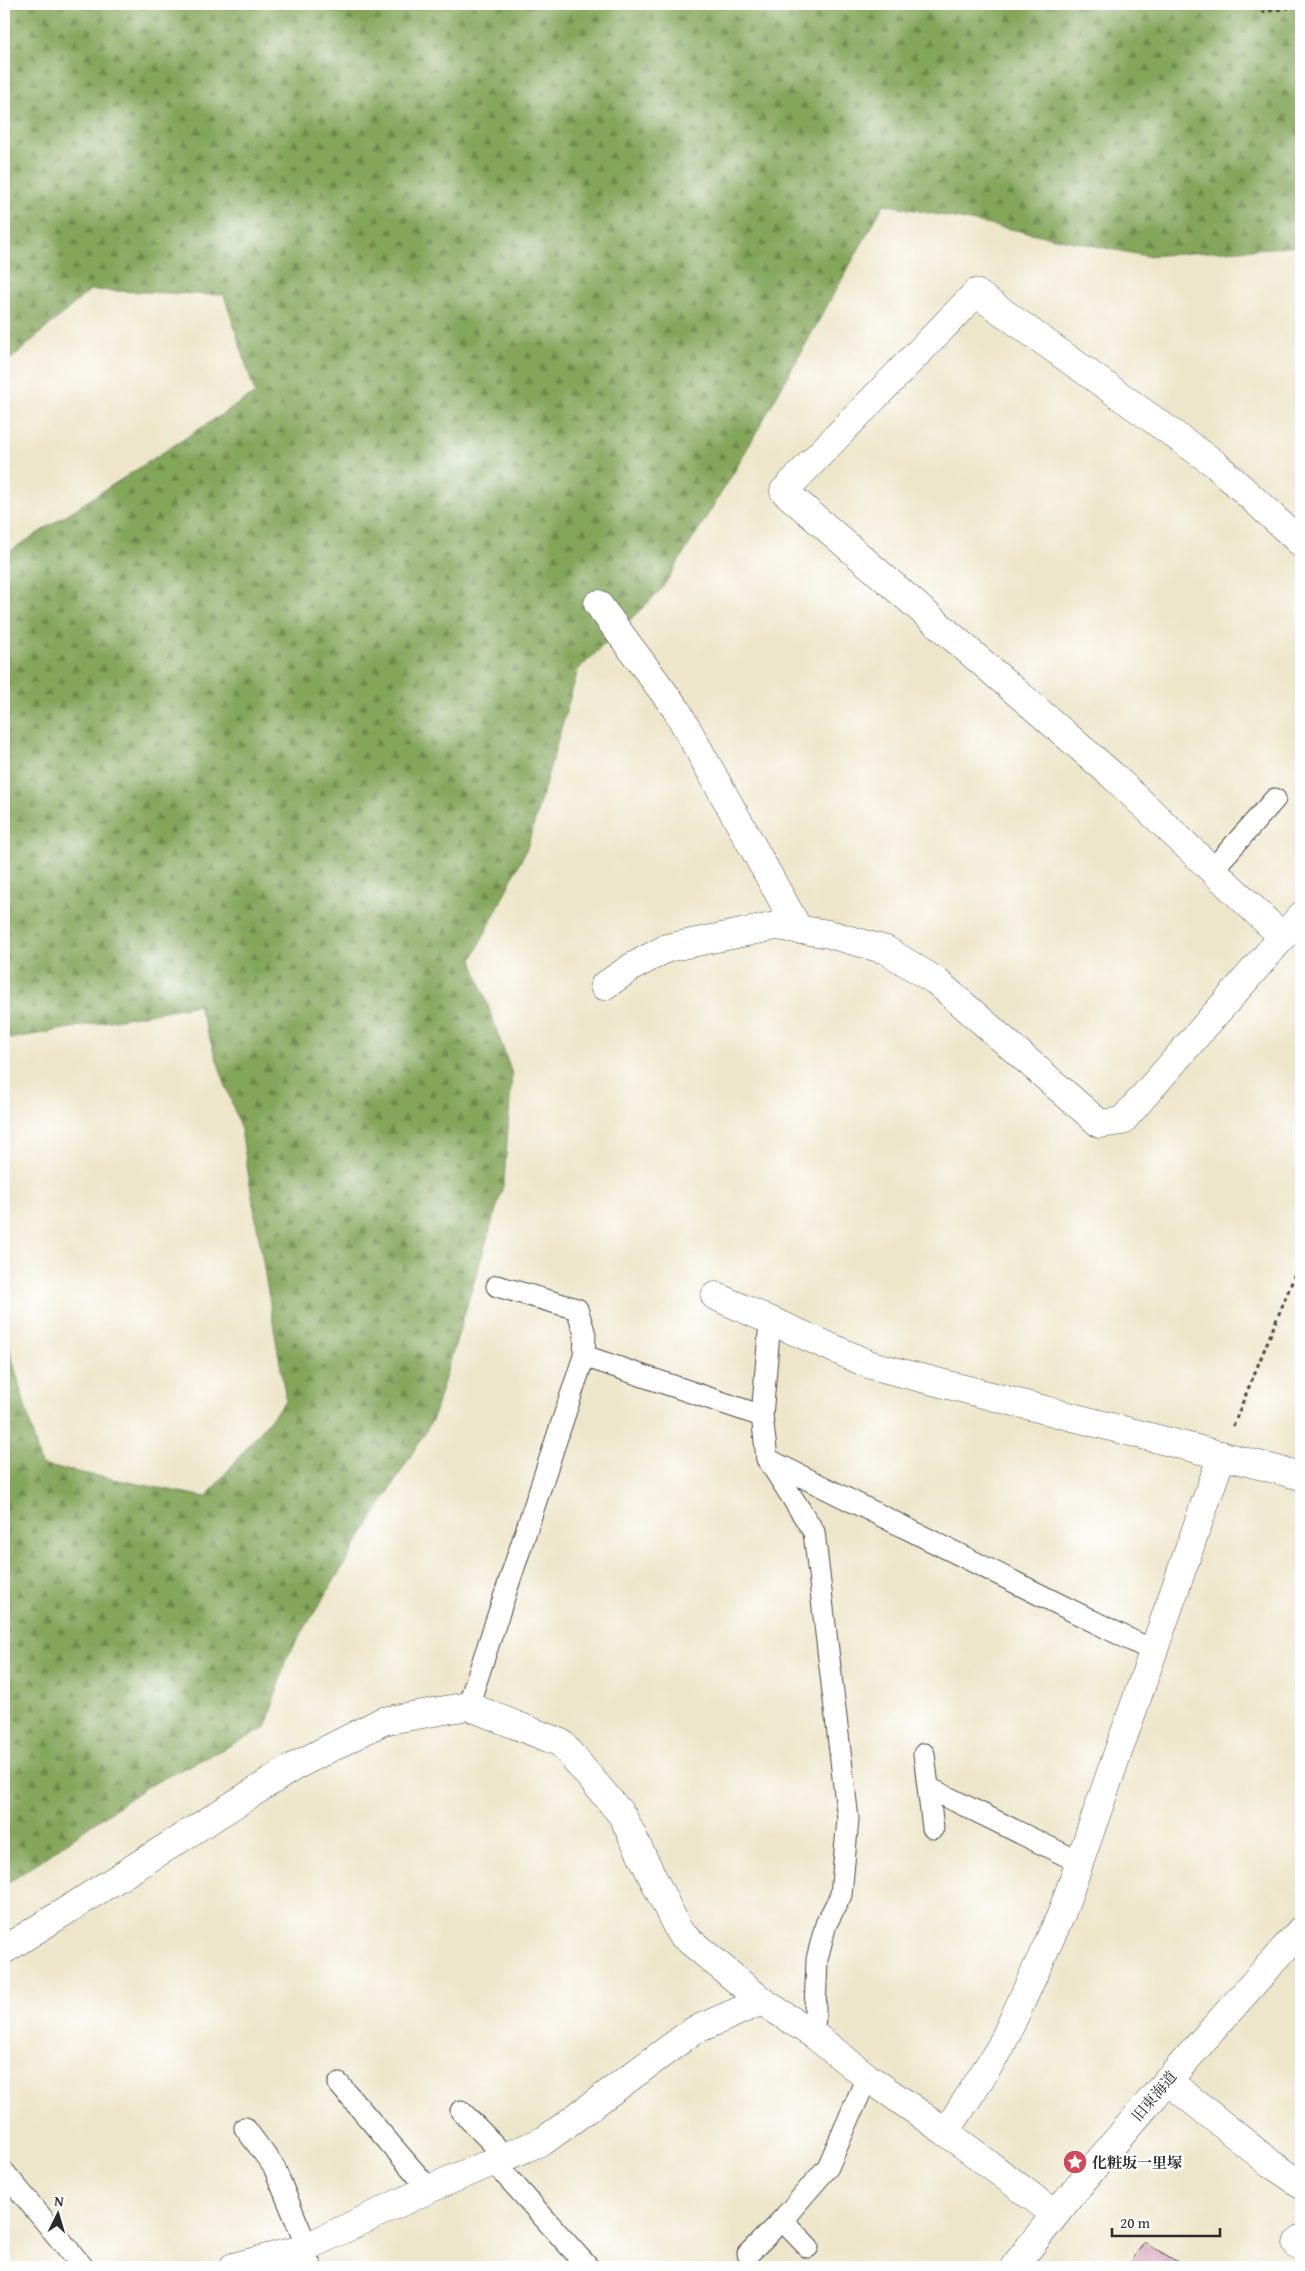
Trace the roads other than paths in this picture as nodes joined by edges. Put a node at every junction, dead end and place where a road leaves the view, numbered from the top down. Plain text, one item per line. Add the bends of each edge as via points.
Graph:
1 (1301, 543) edge
2 (598, 604) dead end
3 (1275, 799) dead end
4 (1212, 870) junction
5 (1301, 916) edge
6 (799, 930) junction
7 (1283, 937) junction
8 (604, 986) dead end
9 (497, 1286) dead end
10 (715, 1296) dead end
11 (770, 1321) junction
12 (584, 1356) junction
13 (762, 1416) junction
14 (1222, 1455) junction
15 (767, 1458) junction
16 (1301, 1476) edge
17 (1153, 1650) junction
18 (468, 1706) junction
19 (924, 1754) dead end
20 (930, 1788) junction
21 (933, 1828) dead end
22 (1079, 1862) junction
23 (1301, 1930) edge
24 (4, 1950) edge
25 (762, 2001) junction
26 (814, 2035) junction
27 (867, 2077) junction
28 (1167, 2080) junction
29 (338, 2084) dead end
30 (461, 2111) dead end
31 (245, 2128) dead end
32 (946, 2132) junction
33 (499, 2158) junction
34 (4, 2172) edge
35 (1301, 2184) edge
36 (429, 2189) junction
37 (1055, 2214) junction
38 (782, 2220) junction
39 (808, 2247) dead end
40 (748, 2254) dead end
41 (307, 2255) edge
42 (82, 2267) edge
43 (233, 2267) edge
44 (588, 2267) edge
45 (1014, 2267) edge

1 - 4 street via 1214,463 976,293 784,491 1111,774
2 - 6 street via 676,709
3 - 4 lane
4 - 7 street
5 - 7 street
6 - 7 street via 830,934 886,950 936,981 1100,1124 1122,1121
6 - 8 street via 776,926 667,948
9 - 12 lane via 577,1309 585,1334
10 - 11 street
11 - 13 lane
11 - 14 street via 871,1365
12 - 13 lane
12 - 18 lane
13 - 15 lane
14 - 16 street
14 - 17 street
15 - 17 lane
15 - 26 lane via 814,1532 848,1818 841,1895 826,1924 817,1959
17 - 22 street
18 - 24 street via 384,1721 295,1766
18 - 25 street via 561,1743 622,1816 680,1933
19 - 20 lane
20 - 21 lane
20 - 22 lane
22 - 32 street via 1061,1915 1000,2048
23 - 28 street, 旧東海道
25 - 26 street
25 - 33 street via 692,2031 545,2140
26 - 27 street
27 - 32 street
27 - 38 lane via 828,2168
28 - 35 street
28 - 37 street, 旧東海道
29 - 36 lane
30 - 33 lane
31 - 41 lane via 274,2167
32 - 37 street
33 - 36 street
33 - 44 lane
34 - 42 lane
36 - 41 street
37 - 45 street, 旧東海道
38 - 39 lane
38 - 40 lane
41 - 43 street

